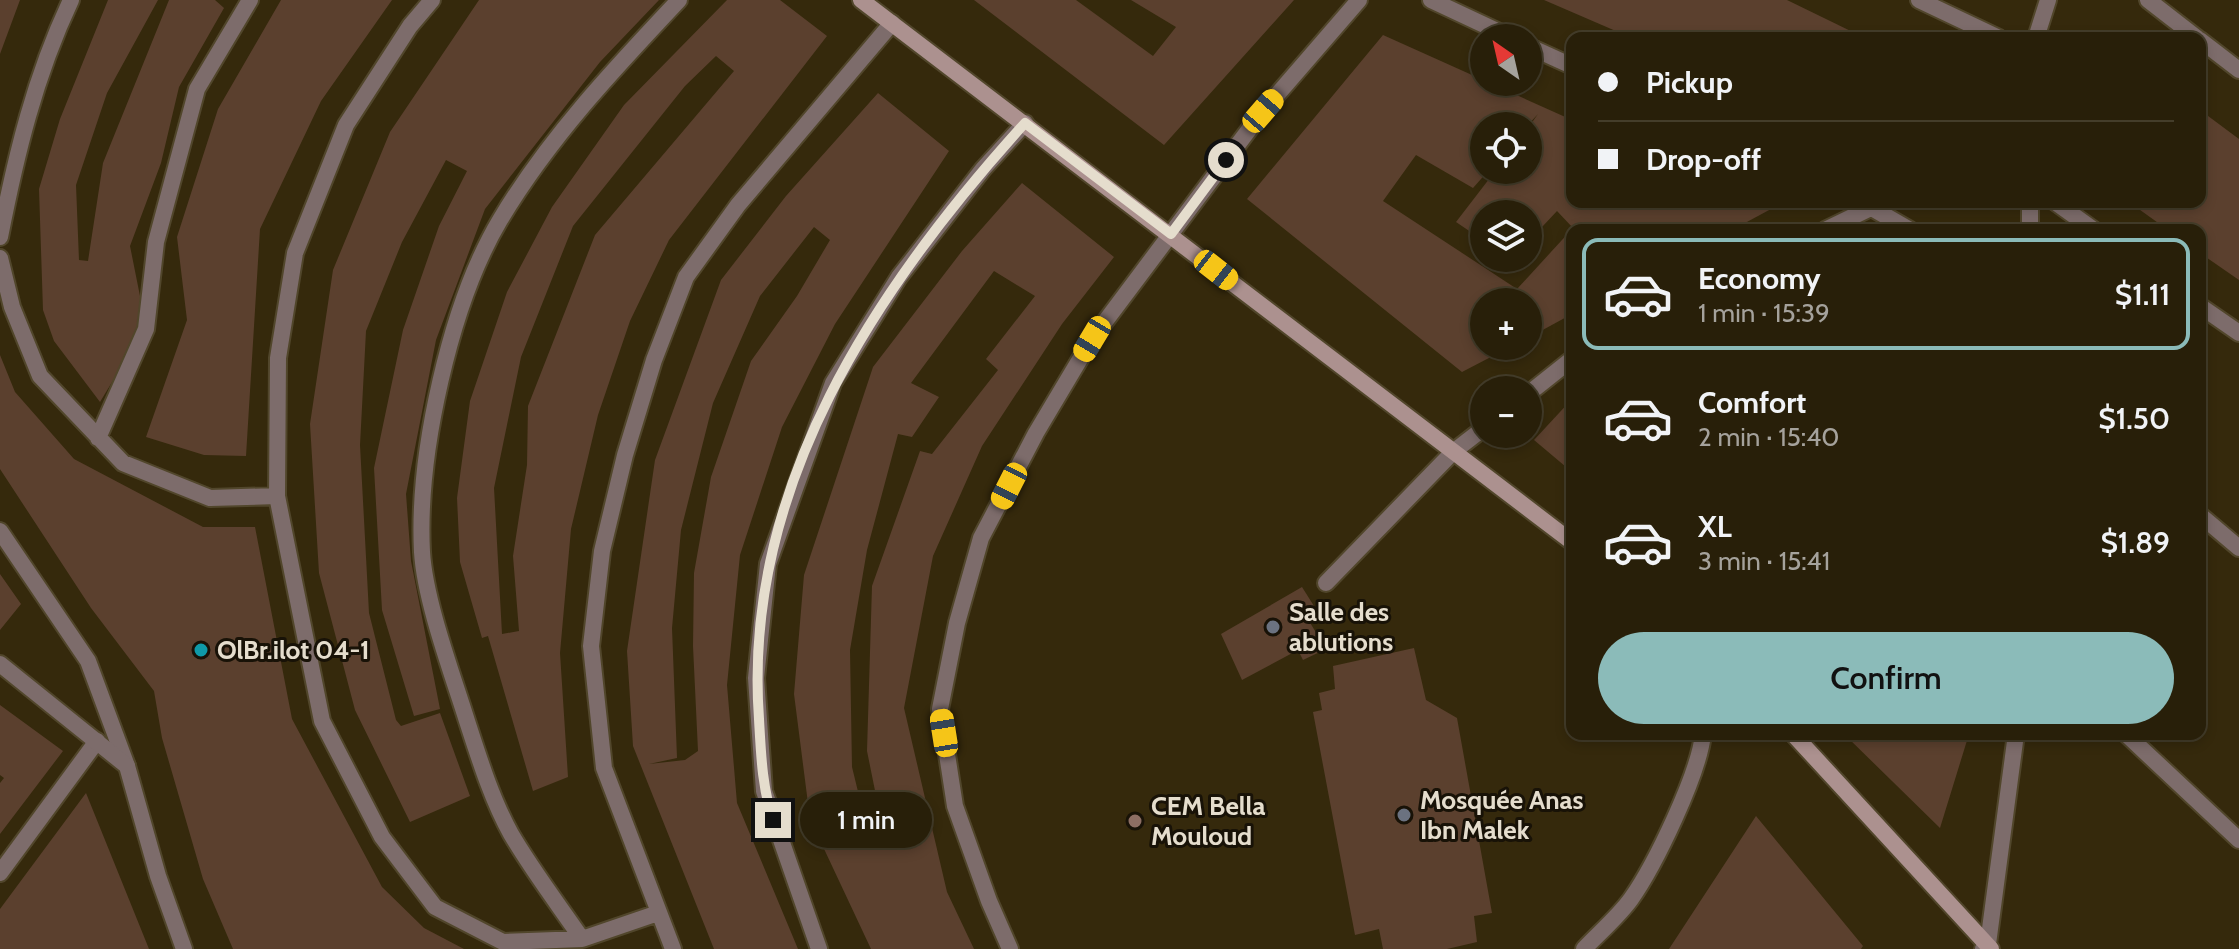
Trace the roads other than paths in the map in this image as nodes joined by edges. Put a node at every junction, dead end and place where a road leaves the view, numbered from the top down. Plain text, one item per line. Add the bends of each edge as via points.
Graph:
1 (71, 0) edge
2 (250, 0) edge
3 (432, 0) edge
4 (679, 0) edge
5 (861, 0) edge
6 (1359, 0) edge
7 (1431, 0) edge
8 (1919, 0) edge
9 (2048, 0) edge
10 (2148, 0) edge
11 (892, 23) junction
12 (1482, 24) edge
13 (1986, 32) edge
14 (2038, 32) edge
15 (2189, 32) edge
16 (2206, 45) edge
17 (1542, 52) edge
18 (1566, 63) edge
19 (2239, 70) edge
20 (1025, 123) junction
21 (1864, 208) edge
22 (1877, 208) edge
23 (2063, 208) edge
24 (1836, 224) edge
25 (1901, 224) edge
26 (2086, 224) edge
27 (1171, 234) junction
28 (0, 237) edge
29 (0, 258) edge
30 (2206, 310) edge
31 (2239, 333) edge
32 (1566, 364) edge
33 (1542, 383) edge
34 (98, 438) junction
35 (1470, 439) edge
36 (1453, 452) junction
37 (277, 496) junction
38 (2206, 520) edge
39 (0, 531) edge
40 (1566, 537) edge
41 (2239, 548) edge
42 (1326, 583) dead end
43 (0, 664) edge
44 (1702, 740) edge
45 (1798, 740) edge
46 (2015, 740) edge
47 (2132, 740) edge
48 (97, 741) junction
49 (127, 766) junction
50 (2239, 840) edge
51 (0, 873) edge
52 (658, 913) junction
53 (582, 939) junction
54 (1987, 947) edge
55 (184, 949) edge
56 (673, 949) edge
57 (819, 949) edge
58 (1010, 949) edge
59 (1584, 949) edge

1 - 28 street via 17,148
2 - 34 street via 197,89 156,242 146,329
3 - 37 street via 346,125 295,253 278,358
4 - 53 street via 552,143 499,222 465,301 425,465 422,554 449,665 510,832
5 - 11 main road
6 - 27 street via 1263,111
7 - 12 street
8 - 13 street
9 - 14 street
10 - 15 street
11 - 20 main road
11 - 52 street via 738,205 686,277 625,455 602,551 591,646 604,768
16 - 19 street
17 - 18 street
20 - 27 main road
20 - 57 street via 899,277 833,383 768,564 756,678 764,791
21 - 24 street
22 - 25 street
23 - 26 street
27 - 36 main road
27 - 58 street via 1092,339 1036,433 981,538 957,623 940,709 955,806
29 - 34 street via 12,307 40,376
30 - 31 street
32 - 33 street
34 - 37 street via 123,463 210,498
35 - 36 street
36 - 40 main road
36 - 42 street
37 - 53 street via 322,721 382,837 435,907 503,942
38 - 41 street
39 - 49 street via 88,661
43 - 48 street
44 - 59 street via 1672,820 1631,898
45 - 54 main road
46 - 54 street
47 - 50 street
48 - 49 street
48 - 51 street
49 - 55 street
52 - 53 street
52 - 56 street

